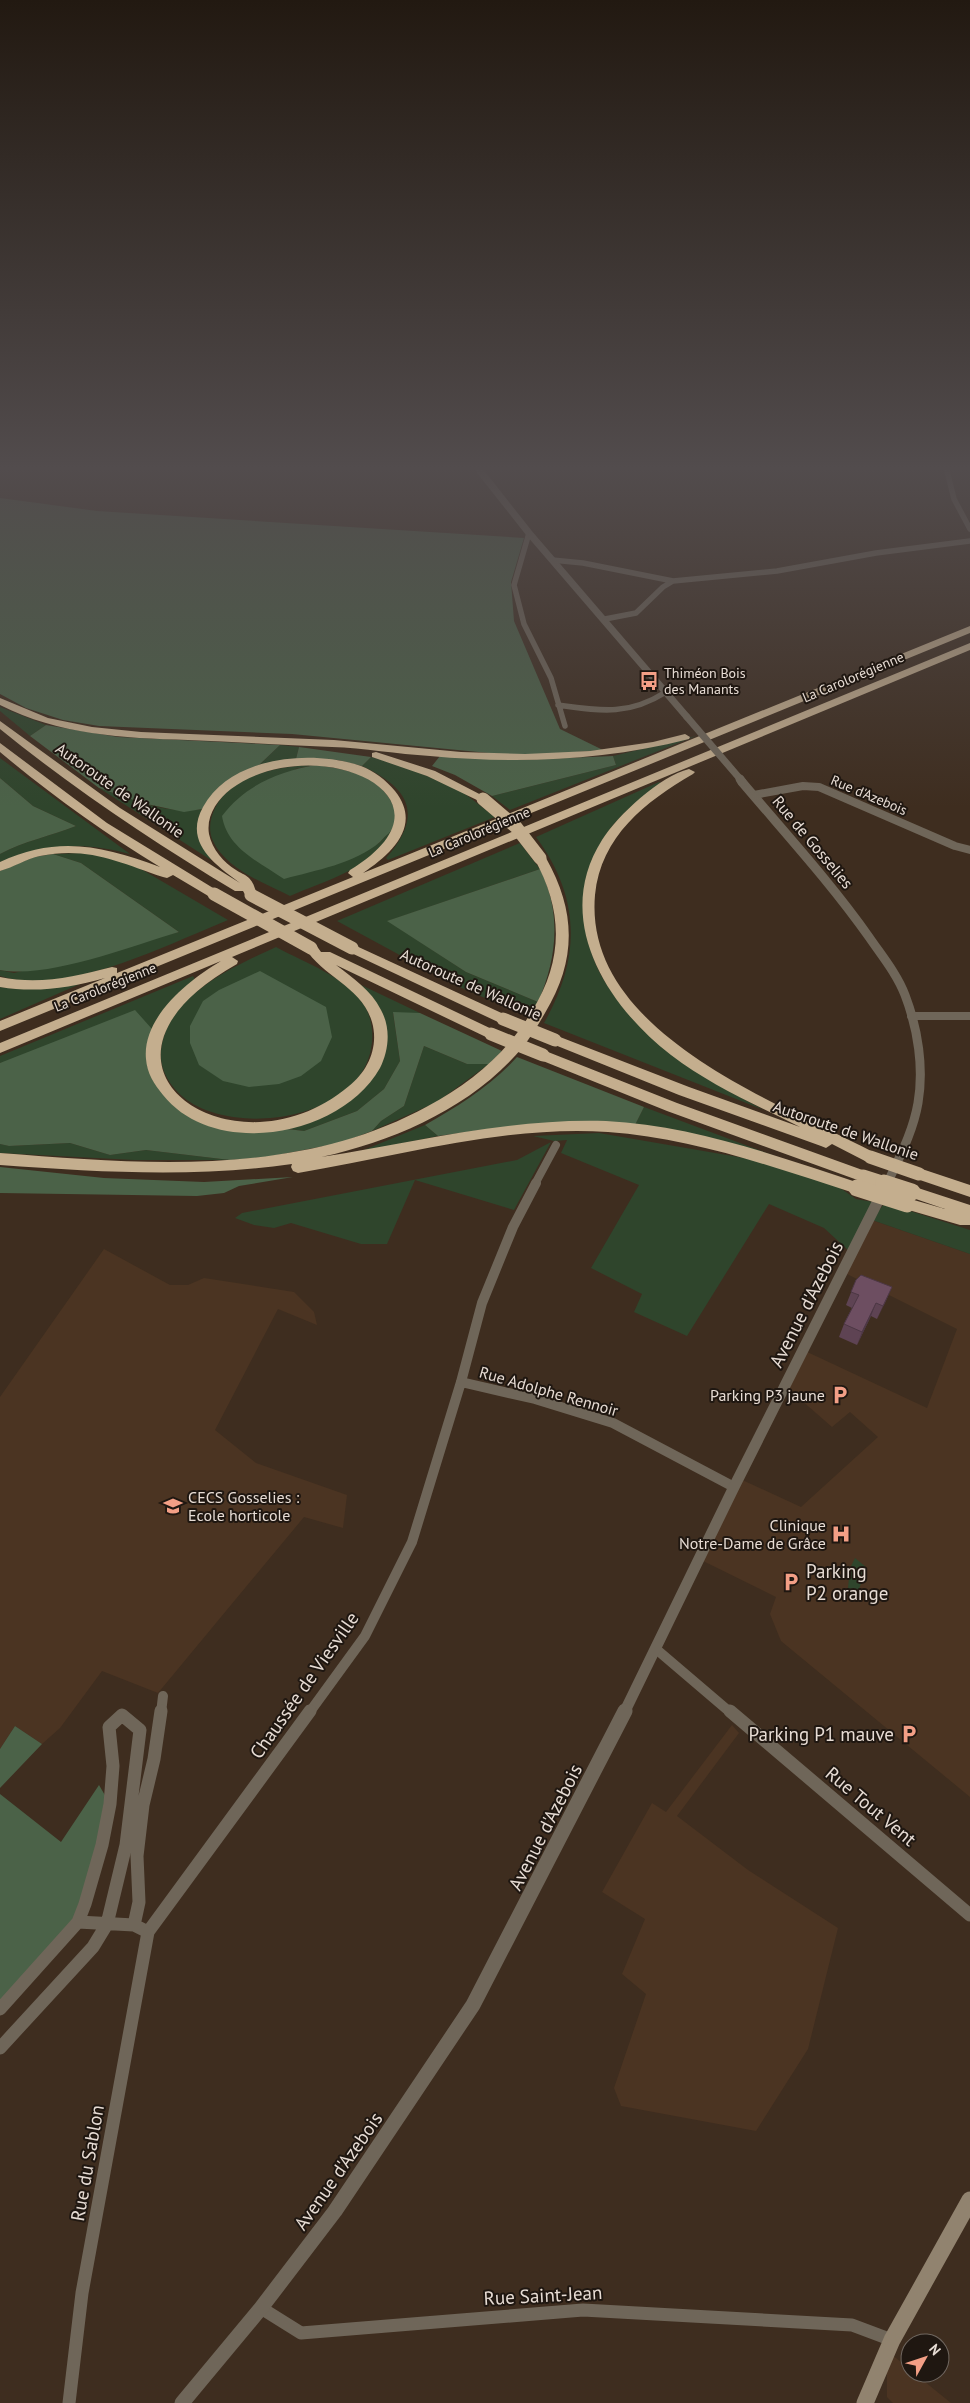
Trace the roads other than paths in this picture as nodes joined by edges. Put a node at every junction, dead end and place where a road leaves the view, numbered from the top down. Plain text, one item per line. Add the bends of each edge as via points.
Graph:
1 (515, 583) edge
2 (572, 583) edge
3 (669, 583) edge
4 (605, 620) junction
5 (970, 629) edge
6 (970, 646) edge
7 (666, 692) junction
8 (0, 701) edge
9 (558, 705) junction
10 (766, 713) junction
11 (0, 724) edge
12 (565, 726) dead end
13 (303, 743) junction
14 (0, 746) edge
15 (726, 747) junction
16 (754, 796) junction
17 (970, 850) edge
18 (0, 867) edge
19 (190, 880) junction
20 (240, 884) junction
21 (302, 902) junction
22 (299, 924) junction
23 (180, 952) junction
24 (325, 960) junction
25 (0, 982) edge
26 (911, 1016) junction
27 (970, 1016) edge
28 (0, 1026) edge
29 (0, 1048) edge
30 (556, 1145) dead end
31 (870, 1158) junction
32 (0, 1159) edge
33 (210, 1167) junction
34 (860, 1182) junction
35 (970, 1190) edge
36 (909, 1198) junction
37 (970, 1212) edge
38 (970, 1219) edge
39 (868, 1224) joint
40 (461, 1382) junction
41 (734, 1487) junction
42 (656, 1649) junction
43 (163, 1696) dead end
44 (970, 1915) edge
45 (78, 1922) junction
46 (107, 1924) junction
47 (134, 1925) junction
48 (148, 1932) junction
49 (0, 2009) edge
50 (0, 2048) edge
51 (969, 2205) edge
52 (261, 2308) junction
53 (892, 2340) junction
54 (69, 2403) edge
55 (182, 2403) edge
56 (865, 2403) edge

1 - 9 street via 524,624 551,678
2 - 4 street, Rue de Gosselies
3 - 4 street via 636,613
4 - 7 street, Rue de Gosselies
5 - 10 highway, La Carolorégienne
6 - 15 highway, La Carolorégienne
7 - 9 street via 654,701 628,711
7 - 16 street, Rue de Gosselies, bridge
8 - 13 highway via 21,712 73,728
9 - 12 street
10 - 13 highway via 668,742 559,758 492,757 334,742
10 - 21 highway, La Carolorégienne
11 - 20 highway, Autoroute de Wallonie via 87,792 147,833
13 - 33 highway, bridge via 408,763 442,776 483,799 516,827 540,858 551,879 560,903 561,957 543,1006 517,1046 451,1100 390,1131 352,1144 271,1162
14 - 19 highway via 69,801
15 - 22 highway, La Carolorégienne
15 - 31 highway via 718,758 676,779 646,799 606,842 596,860 588,898 588,918 600,962 628,1007 673,1050 730,1088
16 - 17 street, Rue d'Azebois via 803,786 818,787
16 - 26 street, Rue de Gosselies via 871,939 905,995
18 - 19 highway via 34,854 89,850 111,853
19 - 24 highway, bridge via 311,948
20 - 21 highway via 212,854 205,841 205,815 223,789 255,772 294,762 328,762 371,775 396,799 400,818 395,838 368,865
20 - 31 highway, Autoroute de Wallonie, bridge via 251,895 352,948 503,1019 693,1094
21 - 23 highway, La Carolorégienne
22 - 24 highway via 202,979 173,1006 154,1038 151,1054 154,1071 164,1088 180,1105 200,1117 246,1126 295,1123 329,1109 353,1093 368,1077 379,1057 382,1042 380,1024 373,1006 361,992
22 - 29 highway, La Carolorégienne
23 - 25 highway via 76,981 31,985
23 - 28 highway, La Carolorégienne
24 - 34 highway, bridge via 491,1034
26 - 27 street
26 - 39 street, Rue de Gosselies via 918,1042 921,1076 918,1104 909,1136
30 - 40 street, Chaussée de Viesville via 513,1227 482,1303
31 - 35 highway, Autoroute de Wallonie, bridge
32 - 33 highway
33 - 34 highway via 232,1173 272,1171 517,1129 572,1126 667,1134
34 - 36 highway, bridge
36 - 37 highway
36 - 38 highway via 960,1219
39 - 41 street, Avenue d'Azebois
40 - 41 street, Rue Adolphe Rennoir via 535,1399 613,1423
40 - 48 street, Chaussée de Viesville via 412,1542 365,1636
41 - 42 street, Avenue d'Azebois
42 - 44 street, Rue Tout Vent
42 - 52 street, Avenue d'Azebois via 542,1877 473,2005 335,2210
43 - 47 street via 154,1759 143,1805 137,1856 140,1902
45 - 46 street
45 - 46 street via 108,1818 113,1765 109,1728 122,1715 140,1730 126,1845
45 - 49 street
46 - 47 street
46 - 50 street via 93,1948
47 - 48 street
48 - 54 street, Rue du Sablon via 82,2293
51 - 53 main road
52 - 53 street, Rue Saint-Jean via 302,2333 583,2310 852,2325
52 - 55 street, Avenue d'Azebois
53 - 56 main road

